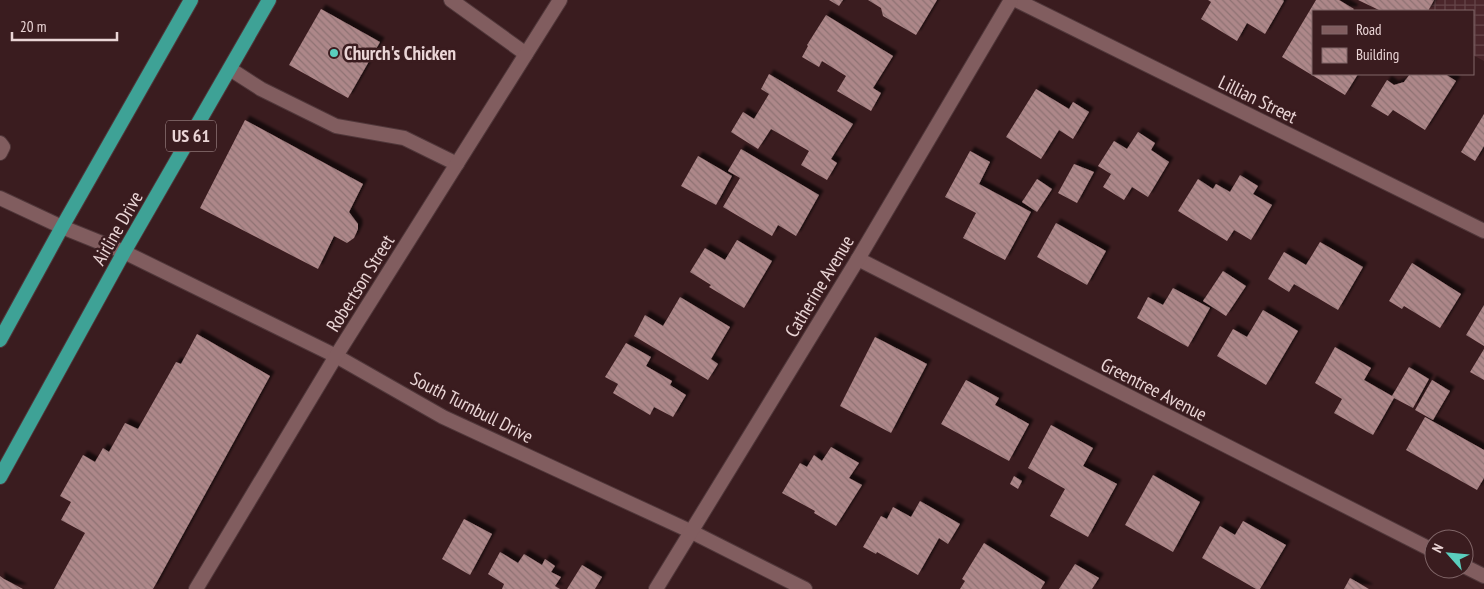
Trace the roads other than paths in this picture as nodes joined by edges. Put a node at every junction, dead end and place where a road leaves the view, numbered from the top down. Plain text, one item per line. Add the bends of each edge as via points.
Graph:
1 (191, 0) edge
2 (269, 0) edge
3 (451, 0) edge
4 (560, 0) edge
5 (1011, 0) edge
6 (1016, 0) edge
7 (526, 54) junction
8 (230, 69) junction
9 (0, 143) edge
10 (0, 153) edge
11 (457, 164) junction
12 (0, 198) edge
13 (62, 227) junction
14 (1484, 231) edge
15 (124, 252) junction
16 (858, 259) junction
17 (0, 340) edge
18 (336, 356) junction
19 (0, 477) edge
20 (690, 531) junction
21 (1424, 546) edge
22 (196, 589) edge
23 (656, 589) edge
24 (806, 589) edge

1 - 13 highway
2 - 8 highway, Airline Drive / US 61
3 - 7 street
4 - 7 street, Robertson Street
5 - 16 street, Catherine Avenue
6 - 14 street, Lillian Street
7 - 11 street, Robertson Street
8 - 11 street via 261,89 336,126 404,138
8 - 15 highway, Airline Drive / US 61
9 - 10 street via 3,147
11 - 18 street, Robertson Street
12 - 13 street, South Turnbull Drive
13 - 15 street, South Turnbull Drive
13 - 17 highway
15 - 18 street, South Turnbull Drive
15 - 19 highway, Airline Drive / US 61
16 - 20 street, Catherine Avenue
16 - 21 street, Greentree Avenue
18 - 20 street, South Turnbull Drive via 443,416
18 - 22 street, Robertson Street
20 - 23 street, Catherine Avenue
20 - 24 street, South Turnbull Drive

